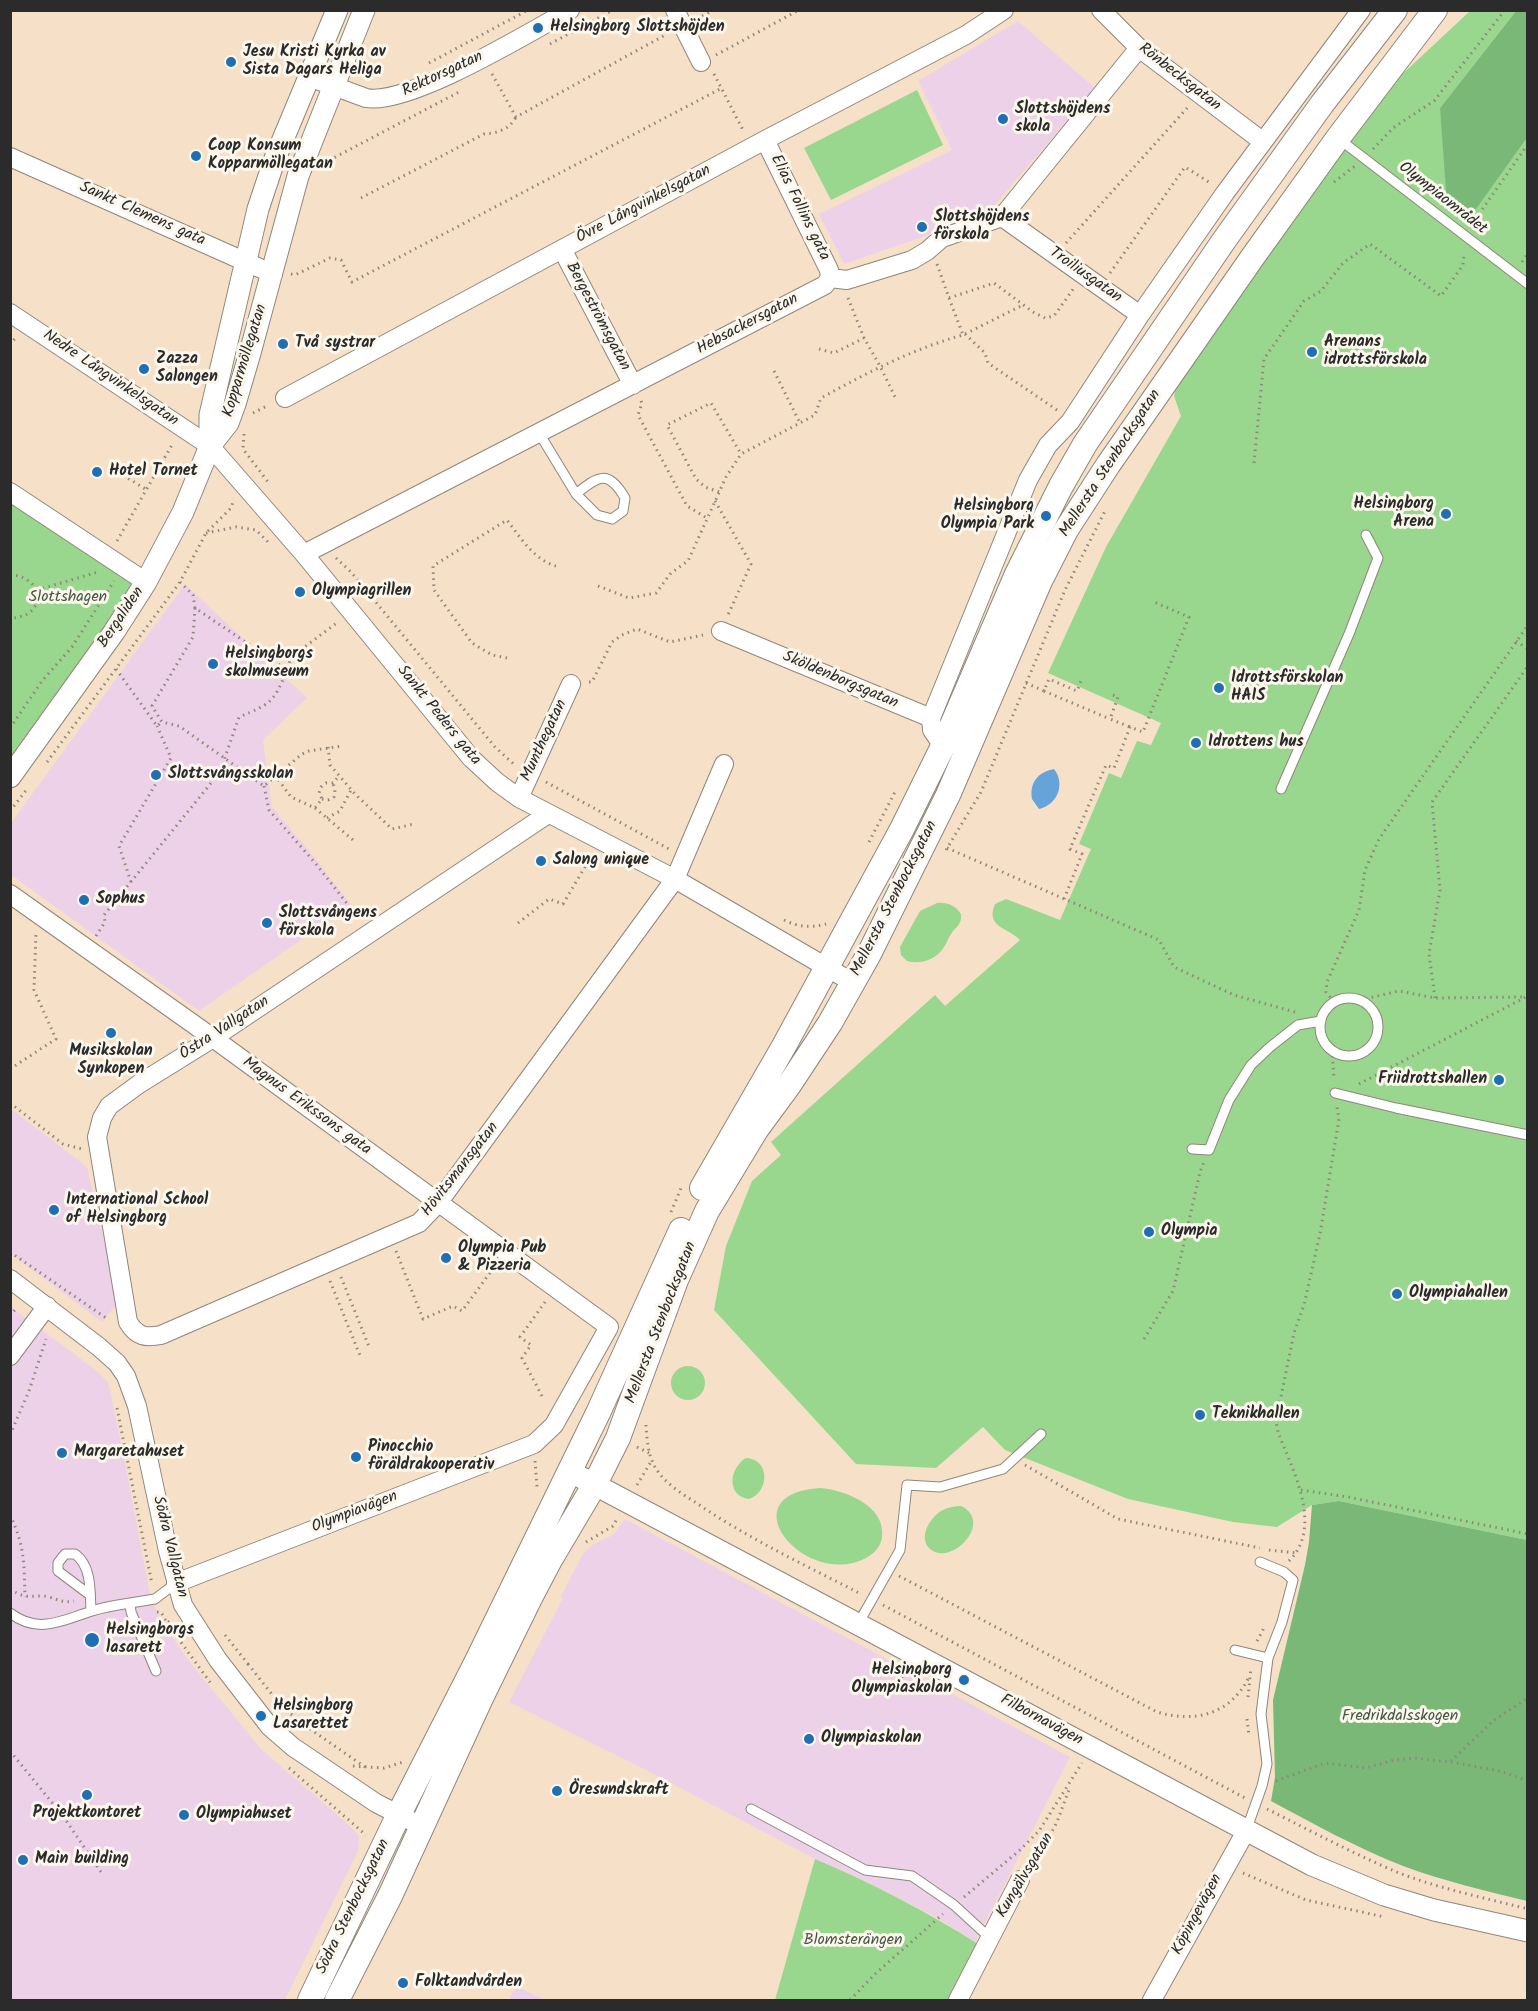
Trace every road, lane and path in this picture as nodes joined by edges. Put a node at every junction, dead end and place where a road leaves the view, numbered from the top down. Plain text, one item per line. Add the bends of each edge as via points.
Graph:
1 (337, 10) edge
2 (364, 10) edge
3 (528, 10) edge
4 (570, 10) edge
5 (714, 10) edge
6 (799, 10) edge
7 (1004, 10) edge
8 (1101, 10) edge
9 (1361, 10) edge
10 (1395, 10) edge
11 (1435, 10) edge
12 (1505, 10) edge
13 (679, 18) edge
14 (1139, 48) junction
15 (701, 62) junction
16 (428, 63) dead end
17 (492, 74) dead end
18 (309, 77) junction
19 (333, 87) junction
20 (722, 88) junction
21 (1199, 94) junction
22 (516, 117) junction
23 (1338, 138) junction
24 (1262, 141) junction
25 (758, 143) junction
26 (1527, 144) edge
27 (10, 157) edge
28 (1365, 159) junction
29 (1330, 186) dead end
30 (1225, 193) junction
31 (361, 198) dead end
32 (1002, 217) junction
33 (1465, 234) junction
34 (931, 247) junction
35 (562, 249) junction
36 (1056, 255) junction
37 (245, 261) junction
38 (278, 273) junction
39 (1084, 275) junction
40 (835, 279) junction
41 (1527, 284) edge
42 (1101, 287) junction
43 (949, 298) junction
44 (1023, 305) junction
45 (1140, 315) junction
46 (13, 321) edge
47 (964, 334) junction
48 (864, 338) junction
49 (819, 349) dead end
50 (880, 366) junction
51 (774, 371) dead end
52 (633, 385) junction
53 (285, 398) joint
54 (896, 399) dead end
55 (1059, 412) dead end
56 (250, 414) dead end
57 (800, 423) junction
58 (245, 430) dead end
59 (539, 433) junction
60 (178, 435) dead end
61 (210, 446) junction
62 (741, 454) junction
63 (1254, 463) dead end
64 (118, 472) dead end
65 (268, 482) dead end
66 (147, 490) junction
67 (10, 492) edge
68 (719, 492) junction
69 (576, 494) junction
70 (715, 501) junction
71 (1108, 505) dead end
72 (707, 518) junction
73 (1366, 535) dead end
74 (272, 546) dead end
75 (113, 549) dead end
76 (313, 550) junction
77 (122, 566) junction
78 (559, 567) dead end
79 (10, 575) edge
80 (146, 582) junction
81 (180, 582) junction
82 (598, 586) dead end
83 (37, 590) junction
84 (1154, 602) dead end
85 (195, 608) junction
86 (352, 612) junction
87 (10, 619) edge
88 (1527, 625) edge
89 (721, 631) junction
90 (1516, 641) junction
91 (1527, 649) edge
92 (507, 658) dead end
93 (1527, 666) edge
94 (116, 669) junction
95 (287, 670) junction
96 (1081, 681) dead end
97 (1026, 683) junction
98 (571, 684) joint
99 (1044, 691) junction
100 (1113, 695) dead end
101 (931, 718) junction
102 (1110, 719) junction
103 (162, 722) junction
104 (157, 726) junction
105 (10, 728) edge
106 (1131, 728) junction
107 (342, 746) dead end
108 (943, 746) junction
109 (328, 747) junction
110 (225, 759) junction
111 (46, 764) dead end
112 (724, 764) dead end
113 (530, 773) junction
114 (275, 775) junction
115 (339, 776) junction
116 (10, 777) edge
117 (32, 783) dead end
118 (333, 783) junction
119 (264, 786) junction
120 (1281, 789) dead end
121 (351, 790) junction
122 (896, 790) dead end
123 (519, 798) junction
124 (322, 799) junction
125 (315, 808) junction
126 (10, 811) edge
127 (548, 814) junction
128 (327, 818) junction
129 (414, 824) dead end
130 (353, 840) dead end
131 (869, 843) dead end
132 (947, 848) junction
133 (582, 850) dead end
134 (941, 858) dead end
135 (682, 861) junction
136 (675, 879) junction
137 (131, 882) junction
138 (10, 894) edge
139 (1064, 899) junction
140 (780, 918) dead end
141 (833, 920) dead end
142 (518, 923) dead end
143 (36, 925) dead end
144 (366, 927) dead end
145 (94, 938) dead end
146 (827, 967) junction
147 (852, 982) junction
148 (1527, 997) edge
149 (1435, 998) junction
150 (1360, 1000) junction
151 (1334, 1002) junction
152 (1323, 1016) junction
153 (213, 1038) junction
154 (1332, 1050) junction
155 (10, 1069) edge
156 (1335, 1093) junction
157 (10, 1103) edge
158 (1527, 1135) edge
159 (1192, 1149) dead end
160 (86, 1150) dead end
161 (1209, 1150) junction
162 (438, 1203) junction
163 (394, 1247) dead end
164 (338, 1270) dead end
165 (492, 1270) dead end
166 (328, 1274) dead end
167 (10, 1279) edge
168 (549, 1298) dead end
169 (10, 1302) edge
170 (47, 1306) junction
171 (10, 1316) edge
172 (35, 1321) junction
173 (149, 1338) joint
174 (1144, 1339) dead end
175 (369, 1349) dead end
176 (10, 1356) edge
177 (362, 1358) dead end
178 (542, 1396) dead end
179 (116, 1405) dead end
180 (646, 1424) dead end
181 (1041, 1434) dead end
182 (10, 1435) edge
183 (534, 1444) joint
184 (649, 1453) dead end
185 (1014, 1458) junction
186 (569, 1471) junction
187 (595, 1485) junction
188 (1301, 1490) junction
189 (10, 1515) edge
190 (1527, 1534) edge
191 (1297, 1553) junction
192 (1260, 1562) dead end
193 (888, 1571) junction
194 (1284, 1572) junction
195 (176, 1582) junction
196 (10, 1589) edge
197 (15, 1593) dead end
198 (90, 1595) junction
199 (25, 1597) dead end
200 (155, 1599) junction
201 (130, 1603) junction
202 (91, 1611) junction
203 (161, 1612) dead end
204 (10, 1613) edge
205 (858, 1624) junction
206 (1265, 1625) dead end
207 (222, 1631) dead end
208 (1235, 1650) dead end
209 (1254, 1655) junction
210 (1268, 1658) junction
211 (156, 1671) dead end
212 (909, 1673) dead end
213 (1249, 1677) junction
214 (896, 1688) dead end
215 (1248, 1698) dead end
216 (1527, 1698) edge
217 (1247, 1718) dead end
218 (1104, 1722) dead end
219 (1249, 1737) dead end
220 (10, 1750) edge
221 (405, 1761) dead end
222 (1450, 1762) junction
223 (288, 1767) dead end
224 (1527, 1781) edge
225 (1071, 1782) dead end
226 (1262, 1786) junction
227 (1243, 1797) junction
228 (1256, 1803) junction
229 (751, 1809) dead end
230 (399, 1815) junction
231 (421, 1826) junction
232 (1245, 1831) junction
233 (367, 1837) dead end
234 (101, 1872) dead end
235 (1020, 1880) joint
236 (1527, 1909) edge
237 (1527, 1931) edge
238 (990, 1938) junction
239 (310, 2001) edge
240 (337, 2001) edge
241 (958, 2001) edge
242 (1152, 2001) edge

1 - 18 street, Kopparmöllegatan
2 - 19 street, Kopparmöllegatan
3 - 16 path
4 - 19 street, Rektorsgatan via 459,69 404,93 375,99
5 - 13 path
6 - 15 path
7 - 25 street, Övre Långvinkelsgatan via 966,35
8 - 14 street, Rönbecksgatan
9 - 24 street
10 - 108 main road, Mellersta Stenbocksgatan via 1239,219 1085,444 1017,574
11 - 23 main road, Mellersta Stenbocksgatan
12 - 28 path via 1434,100 1393,128
13 - 15 street
13 - 22 path
14 - 21 street, Rönbecksgatan
14 - 32 street
15 - 20 path via 710,66
17 - 22 path
18 - 19 street, Rektorsgatan
18 - 37 street, Kopparmöllegatan via 274,161
19 - 38 street, Kopparmöllegatan via 298,176
20 - 25 path
20 - 38 path via 352,282 340,260 330,258 296,275
21 - 24 street, Rönbecksgatan
21 - 36 path
22 - 31 path via 512,125 497,133 484,134
23 - 28 lane, Olympiaområdet
23 - 147 main road, Mellersta Stenbocksgatan via 1180,359 1070,524 1040,581 948,795
24 - 30 street
25 - 35 street, Övre Långvinkelsgatan
25 - 40 street, Elias Follins gata
26 - 33 path
27 - 37 street, Sankt Clemens gata
28 - 29 path
28 - 33 lane, Olympiaområdet
30 - 42 path via 1185,167
30 - 45 street
32 - 34 street, Hebsackersgatan via 942,238
32 - 36 street, Troiliusgatan
33 - 41 lane, Olympiaområdet
33 - 63 path via 1463,265 1441,296 1370,244 1343,263 1321,291 1304,301 1264,359
34 - 40 street, Hebsackersgatan via 912,260 847,280
34 - 43 path
35 - 52 street, Bergeströmsgatan
35 - 53 street, Övre Långvinkelsgatan
36 - 39 street, Troiliusgatan
37 - 38 street, Sankt Clemens gata
37 - 61 street, Kopparmöllegatan via 210,415
38 - 61 street, Kopparmöllegatan via 236,404 228,423
39 - 42 street, Troiliusgatan
39 - 44 path via 1054,316 1044,318
40 - 48 path
40 - 52 street, Hebsackersgatan
42 - 45 street, Troiliusgatan
43 - 44 path via 994,283
43 - 47 path
44 - 47 path
45 - 101 street via 1070,422 1048,445 1028,480
46 - 61 street, Nedre Långvinkelsgatan
47 - 50 path
47 - 55 path via 985,353 988,363
48 - 49 path via 834,353
48 - 50 path
50 - 54 path
50 - 57 path via 821,398 815,415
51 - 57 path
52 - 59 street, Hebsackersgatan
52 - 72 path via 642,404 638,415 687,506
53 - 56 path
57 - 62 path
58 - 65 path via 243,449
59 - 69 lane
59 - 76 street, Hebsackersgatan
60 - 66 path
61 - 76 street, Sankt Peders gata
61 - 80 street, Bergaliden via 183,512
62 - 68 path
62 - 68 path via 711,403 667,425 696,479 705,488
64 - 66 path
66 - 75 path
67 - 77 street
68 - 70 path
69 - 69 lane via 597,515 612,519 623,511 625,498 617,484 605,479 595,479
70 - 72 path
70 - 89 path via 751,564
71 - 97 path via 1065,590
72 - 82 path via 688,561 671,573 656,593 629,598
73 - 120 lane via 1378,558
74 - 81 path via 256,530 236,527 206,532
76 - 86 street, Sankt Peders gata
76 - 113 path via 351,572 495,747
77 - 80 street
77 - 83 path
77 - 105 path via 72,647 42,681
78 - 92 path via 531,552 507,520 433,566 434,590 472,642 492,655
79 - 83 path via 28,579
80 - 116 street, Bergaliden
81 - 85 path via 193,595
81 - 94 path
83 - 87 path via 31,611
84 - 106 path via 1188,617 1143,732
85 - 95 path
85 - 103 path via 193,637 152,706
86 - 95 path via 291,657
86 - 123 street, Sankt Peders gata via 471,758
88 - 90 path
89 - 98 path via 670,642 637,628 612,642 592,682
89 - 101 street, Sköldenborgsgatan
90 - 91 path
90 - 151 path via 1379,840 1365,870 1359,910 1327,982 1326,992
93 - 149 path via 1432,802 1440,890 1429,954
94 - 104 path
94 - 111 path
95 - 110 path via 277,694 265,706 239,717
96 - 99 path via 1077,691 1049,679
97 - 99 path
97 - 132 path via 981,792
98 - 113 street, Munthegatan
99 - 102 path
100 - 102 path via 1118,697
101 - 108 street via 932,730
102 - 106 path
103 - 104 path
103 - 110 path via 179,726
104 - 137 path via 171,758 119,846
106 - 139 path via 1114,768 1106,765 1070,849 1082,854
107 - 109 path
108 - 146 main road, Mellersta Stenbocksgatan
109 - 114 path via 302,754
109 - 115 path via 330,765
110 - 119 path
110 - 137 path via 220,772
112 - 135 street, Hövitsmansgatan
113 - 123 street, Munthegatan
113 - 135 path via 663,844
114 - 119 path
114 - 125 path via 291,797
115 - 118 path
115 - 121 path
117 - 126 path
118 - 124 path via 321,787
118 - 124 path via 334,797
119 - 144 path via 269,810
121 - 128 path via 340,811
121 - 129 path via 392,829
122 - 131 path
123 - 127 street, Sankt Peders gata
124 - 125 path
125 - 128 path
127 - 136 street, Sankt Peders gata
127 - 153 street, Östra Vallgatan
128 - 130 path
132 - 134 path
132 - 139 path
133 - 142 path via 592,855 563,904 549,899
135 - 136 street, Hövitsmansgatan
136 - 146 street, Sankt Peders gata
136 - 162 street, Hövitsmansgatan
137 - 145 path via 104,915 105,922
138 - 153 street, Magnus Erikssons gata
139 - 152 path via 1159,940 1174,967 1234,995
140 - 141 path via 814,927
143 - 155 path via 34,990 56,1039
146 - 147 street, Sankt Peders gata
146 - 186 main road, Mellersta Stenbocksgatan via 688,1214
147 - 187 main road, Mellersta Stenbocksgatan via 830,1023 756,1130 707,1212 680,1271 618,1438
148 - 149 path
148 - 156 path via 1351,1089
149 - 150 path via 1399,991
150 - 151 lane
150 - 154 lane via 1374,1012 1376,1038 1356,1056
151 - 152 lane
152 - 154 lane via 1321,1031
152 - 161 lane via 1299,1025 1251,1065 1229,1100
153 - 162 street, Magnus Erikssons gata
153 - 173 street, Östra Vallgatan via 109,1106 97,1137 128,1322 138,1334
154 - 156 path
156 - 158 lane
156 - 188 path via 1339,1119 1329,1188 1276,1421
157 - 160 path via 63,1144
159 - 161 lane
161 - 174 path via 1200,1172 1173,1291
162 - 173 street, Hövitsmansgatan via 419,1223
162 - 183 street, Magnus Erikssons gata via 609,1328 554,1425
163 - 165 path via 423,1318 453,1305 462,1311
164 - 175 path
166 - 177 path
167 - 170 street, Södra Vallgatan
168 - 178 path via 520,1337 531,1345 522,1358
169 - 171 path via 17,1307
170 - 172 street
170 - 195 street, Södra Vallgatan via 117,1363 131,1386
172 - 176 street
172 - 182 path via 49,1331
179 - 200 path
180 - 184 path
181 - 185 lane
183 - 195 street, Olympiavägen
185 - 191 path via 1118,1519
185 - 193 lane via 1004,1469 940,1487 907,1485 900,1550
186 - 187 street, Filbornavägen
186 - 230 main road, Mellersta Stenbocksgatan
187 - 205 street, Filbornavägen
187 - 231 main road, Mellersta Stenbocksgatan via 549,1560
188 - 190 path
188 - 191 path via 1303,1540
189 - 199 path via 24,1557
191 - 194 path
192 - 194 lane
193 - 205 lane
193 - 213 path via 1157,1712 1191,1716 1215,1711 1234,1700
194 - 210 lane via 1293,1580
195 - 200 lane
195 - 230 street, Södra Vallgatan via 196,1628 270,1727 293,1747
196 - 197 path
198 - 198 lane via 87,1567 75,1554 65,1554 58,1563 58,1571
198 - 202 lane
200 - 201 lane
200 - 203 path
201 - 202 lane
201 - 211 lane
202 - 204 lane via 45,1625 20,1621
205 - 232 street, Filbornavägen
206 - 209 path
207 - 221 path via 278,1702 300,1722 365,1767 384,1768
208 - 209 lane
209 - 210 lane
209 - 213 path
210 - 226 lane via 1261,1714 1267,1756
212 - 214 path via 903,1675
213 - 215 path
216 - 222 path via 1494,1720
217 - 219 path
218 - 227 path
220 - 234 path via 63,1816
222 - 224 path via 1500,1771
222 - 226 path via 1415,1758 1366,1768 1325,1763
223 - 233 path
225 - 235 path, Kungälvsgatan via 1057,1822 1034,1867
226 - 227 path
226 - 228 lane
227 - 228 path
228 - 232 lane
228 - 236 path via 1401,1873
229 - 238 lane via 865,1870 912,1876 954,1905
230 - 231 street, Södra Vallgatan
230 - 239 main road, Södra Stenbocksgatan
231 - 240 main road, Södra Stenbocksgatan
232 - 237 street, Filbornavägen via 1384,1895
232 - 242 street, Köpingevägen
235 - 238 street, Kungälvsgatan
238 - 241 street, Kungälvsgatan

